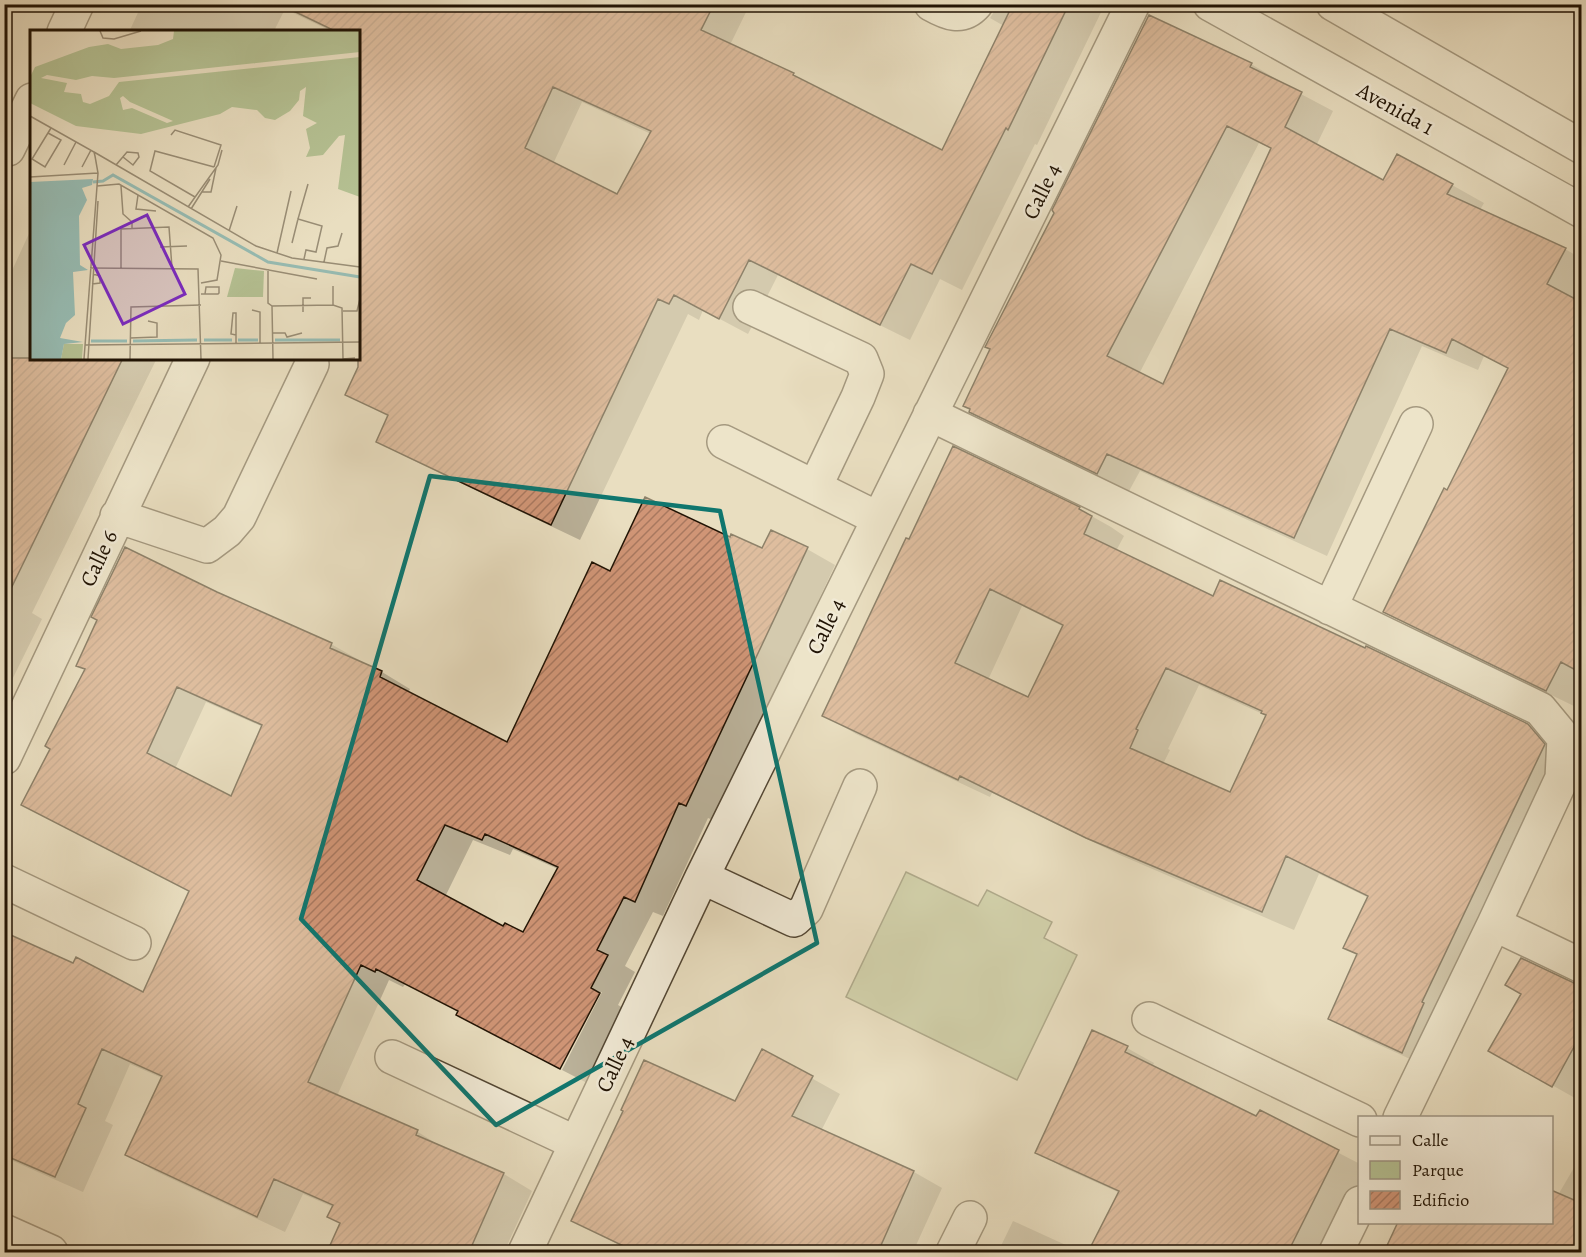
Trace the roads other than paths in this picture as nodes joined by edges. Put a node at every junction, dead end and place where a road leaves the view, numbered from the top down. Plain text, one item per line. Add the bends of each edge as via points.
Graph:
1 (77, 4) edge
2 (931, 4) edge
3 (976, 4) edge
4 (1133, 4) edge
5 (1210, 4) edge
6 (1333, 4) edge
7 (65, 30) edge
8 (30, 106) edge
9 (1581, 147) edge
10 (15, 152) edge
11 (1581, 211) edge
12 (750, 307) dead end
13 (191, 360) edge
14 (312, 364) dead end
15 (930, 414) junction
16 (1416, 424) dead end
17 (724, 442) dead end
18 (815, 487) junction
19 (117, 516) junction
20 (878, 518) junction
21 (1330, 608) junction
22 (4, 758) edge
23 (860, 786) dead end
24 (702, 877) junction
25 (4, 881) edge
26 (1494, 924) junction
27 (134, 943) dead end
28 (1581, 966) edge
29 (1149, 1019) dead end
30 (392, 1057) dead end
31 (1401, 1116) edge
32 (1358, 1120) edge
33 (576, 1143) junction
34 (1358, 1205) edge
35 (969, 1218) dead end
36 (4, 1231) edge
37 (51, 1252) edge
38 (525, 1252) edge
39 (953, 1252) edge
40 (1336, 1252) edge

1 - 7 street
2 - 3 street via 960,15
4 - 15 street, Calle 4
5 - 11 street, Avenida 1
6 - 9 street
8 - 10 street
12 - 18 street via 861,359 867,374
13 - 19 street, Calle 6
14 - 19 street via 239,517 227,531 207,546
15 - 20 street, Calle 4
15 - 21 street
16 - 21 street
17 - 18 street
18 - 20 street
19 - 22 street, Calle 6
20 - 24 street, Calle 4
21 - 26 street via 1540,709 1563,738 1562,778
23 - 24 street via 806,909 794,920
24 - 33 street, Calle 4
25 - 27 street
26 - 28 street
26 - 31 street
29 - 32 street
30 - 33 street
33 - 38 street, Calle 4
34 - 40 street
35 - 39 street
36 - 37 street

